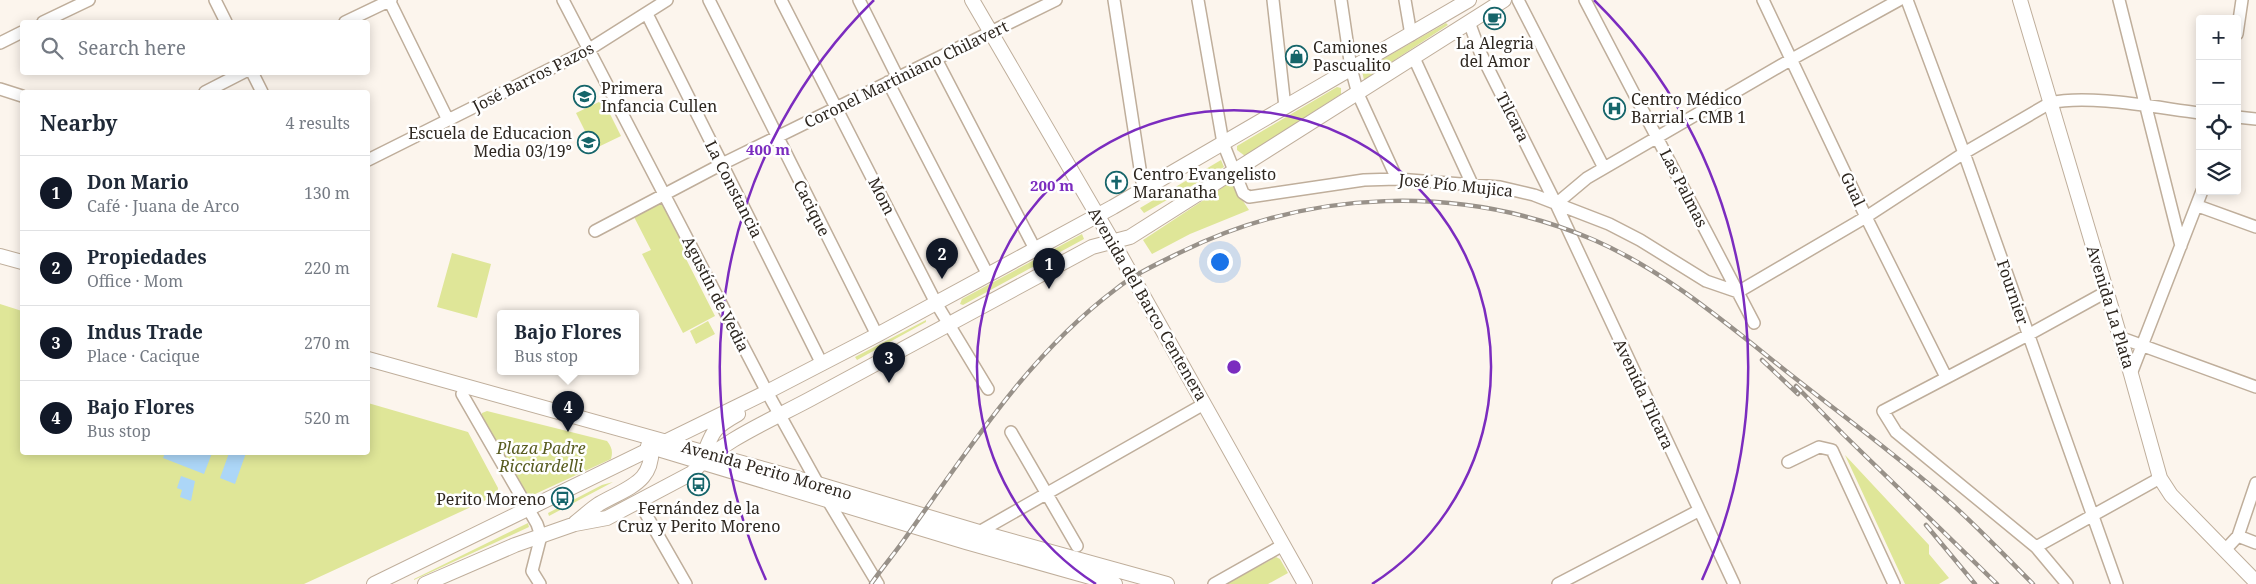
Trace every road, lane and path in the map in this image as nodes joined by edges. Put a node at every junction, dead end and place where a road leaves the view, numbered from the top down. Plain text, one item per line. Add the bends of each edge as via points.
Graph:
1 (89, 0) edge
2 (215, 0) edge
3 (390, 0) edge
4 (563, 0) edge
5 (667, 0) edge
6 (709, 0) edge
7 (781, 0) edge
8 (860, 0) edge
9 (972, 0) edge
10 (1056, 0) edge
11 (1114, 0) edge
12 (1198, 0) edge
13 (1272, 0) edge
14 (1341, 0) edge
15 (1405, 0) edge
16 (1504, 0) edge
17 (1518, 0) edge
18 (1585, 0) edge
19 (1763, 0) edge
20 (1899, 0) edge
21 (1907, 0) edge
22 (2020, 0) edge
23 (2120, 0) edge
24 (2242, 0) edge
25 (1467, 1) edge
26 (647, 14) junction
27 (2240, 15) edge
28 (46, 20) edge
29 (225, 20) edge
30 (348, 20) edge
31 (1469, 22) junction
32 (991, 32) junction
33 (20, 33) edge
34 (1410, 35) junction
35 (0, 43) edge
36 (588, 50) junction
37 (1414, 58) junction
38 (936, 59) junction
39 (1792, 59) junction
40 (1351, 68) junction
41 (238, 75) edge
42 (254, 75) edge
43 (893, 80) junction
44 (0, 89) edge
45 (209, 90) edge
46 (261, 90) edge
47 (1358, 94) junction
48 (20, 95) edge
49 (2050, 103) junction
50 (2145, 106) junction
51 (1285, 107) junction
52 (836, 108) junction
53 (2196, 112) edge
54 (2241, 117) edge
55 (2256, 119) edge
56 (448, 120) junction
57 (1657, 136) junction
58 (776, 138) junction
59 (1223, 143) junction
60 (1964, 153) junction
61 (370, 159) edge
62 (722, 164) junction
63 (1604, 168) junction
64 (1234, 173) junction
65 (1397, 179) junction
66 (1472, 184) junction
67 (1143, 188) junction
68 (2201, 195) edge
69 (665, 196) junction
70 (1556, 204) junction
71 (2198, 206) junction
72 (1098, 215) junction
73 (1866, 217) junction
74 (2256, 227) edge
75 (595, 231) dead end
76 (1113, 242) junction
77 (2181, 246) junction
78 (1034, 249) junction
79 (0, 256) edge
80 (20, 261) edge
81 (0, 264) edge
82 (20, 269) edge
83 (988, 275) junction
84 (1738, 292) junction
85 (2106, 292) junction
86 (936, 303) junction
87 (1754, 323) dead end
88 (948, 324) junction
89 (877, 335) junction
90 (2028, 335) junction
91 (2119, 337) junction
92 (2142, 346) junction
93 (370, 360) edge
94 (822, 364) junction
95 (370, 367) edge
96 (2131, 374) junction
97 (1946, 377) junction
98 (2256, 387) edge
99 (988, 389) dead end
100 (764, 393) junction
101 (462, 394) junction
102 (1204, 404) junction
103 (780, 414) junction
104 (1011, 432) dead end
105 (665, 442) junction
106 (652, 443) junction
107 (706, 457) junction
108 (1788, 462) dead end
109 (2160, 478) junction
110 (2256, 483) edge
111 (818, 484) junction
112 (1047, 494) junction
113 (639, 502) junction
114 (830, 502) junction
115 (530, 509) junction
116 (1698, 511) junction
117 (2093, 515) junction
118 (574, 524) junction
119 (979, 532) junction
120 (541, 536) junction
121 (2238, 536) junction
122 (2256, 543) edge
123 (1283, 545) junction
124 (1077, 546) dead end
125 (2036, 547) junction
126 (2225, 550) junction
127 (1579, 573) junction
128 (389, 581) edge
129 (2256, 582) edge
130 (374, 584) edge
131 (425, 584) edge
132 (540, 584) edge
133 (686, 584) edge
134 (878, 584) edge
135 (1115, 584) edge
136 (1167, 584) edge
137 (1214, 584) edge
138 (1305, 584) edge
139 (1558, 584) edge
140 (1584, 584) edge
141 (1734, 584) edge
142 (1894, 584) edge
143 (2067, 584) edge
144 (2117, 584) edge

1 - 28 street
2 - 29 street
3 - 30 street
3 - 56 street
4 - 36 street, Agustín de Vedia
5 - 26 street, José Barros Pazos
6 - 58 street, Cacique
7 - 52 street, Mom
8 - 43 street
9 - 32 main road, Avenida del Barco Centenera
10 - 32 street, Coronel Martiniano Chilavert
11 - 67 street
12 - 59 street
13 - 51 street
14 - 40 street
15 - 34 street
16 - 31 main road
17 - 63 street
18 - 57 street, Las Palmas
19 - 39 street, Gual
20 - 39 street
21 - 60 street, Fournier
22 - 49 main road, Avenida La Plata
23 - 50 street
24 - 27 street
25 - 31 main road, Tilcara
25 - 34 main road
26 - 36 street, José Barros Pazos
26 - 62 street, La Constancia
31 - 37 main road
31 - 70 street, Tilcara via 1480,52
32 - 38 street, Coronel Martiniano Chilavert
32 - 72 main road, Avenida del Barco Centenera
33 - 35 street
34 - 40 main road
36 - 56 street, José Barros Pazos
36 - 69 street, Agustín de Vedia
37 - 47 main road
37 - 66 street
38 - 43 street, Coronel Martiniano Chilavert
38 - 78 street
39 - 57 street
39 - 73 street, Gual
40 - 47 street
40 - 51 main road
41 - 45 street
42 - 46 street
43 - 52 street, Coronel Martiniano Chilavert
43 - 83 street
44 - 48 street
47 - 64 main road
47 - 65 street
49 - 50 street via 2087,100
49 - 60 street
49 - 85 main road, Avenida La Plata
50 - 53 street
50 - 77 street
51 - 59 main road
52 - 58 street, Coronel Martiniano Chilavert
52 - 86 street, Mom
54 - 55 street
56 - 61 street, José Barros Pazos
57 - 63 street
57 - 84 street, Las Palmas
58 - 62 street, Coronel Martiniano Chilavert
58 - 89 street, Cacique
59 - 64 street
59 - 67 main road
60 - 73 street
60 - 90 street, Fournier
62 - 69 street, Coronel Martiniano Chilavert
62 - 94 street, La Constancia
63 - 70 street
64 - 65 street, José Pío Mujica via 1243,194 1254,197 1348,182
64 - 76 main road via 1130,237
65 - 66 street, José Pío Mujica
66 - 70 street, José Pío Mujica via 1520,191
67 - 72 main road
68 - 71 street
69 - 75 street, Coronel Martiniano Chilavert
69 - 100 street, Agustín de Vedia
70 - 84 street, José Pío Mujica via 1609,224 1706,281
70 - 116 street, Avenida Tilcara
71 - 74 street
71 - 77 street
72 - 76 main road, Avenida del Barco Centenera
72 - 78 main road
73 - 84 street
73 - 97 street, Gual
76 - 88 main road via 1092,247
76 - 102 main road, Avenida del Barco Centenera
77 - 92 street
78 - 83 main road
79 - 80 main road
81 - 82 main road
83 - 86 main road
84 - 87 street, Las Palmas
85 - 90 street
85 - 91 main road, Avenida La Plata
86 - 88 street, Mom
86 - 89 main road
88 - 99 street, Mom
88 - 103 main road
89 - 94 main road
90 - 97 street
90 - 117 street, Fournier
91 - 92 street
91 - 96 main road, Avenida La Plata
92 - 96 street
92 - 98 street
93 - 106 main road, Avenida Perito Moreno
94 - 100 main road
95 - 101 main road, Avenida Perito Moreno
96 - 109 main road, Avenida La Plata
97 - 125 street via 1883,411 1896,432
100 - 103 street, Agustín de Vedia
100 - 105 main road
100 - 107 main road via 751,407 712,432
101 - 106 main road, Avenida Perito Moreno
101 - 115 street
102 - 112 street
102 - 123 main road, Avenida del Barco Centenera
103 - 107 main road
103 - 111 street, Agustín de Vedia
104 - 112 street
105 - 106 main road
105 - 107 main road, Avenida Perito Moreno
106 - 107 main road, Avenida Perito Moreno
106 - 115 main road
106 - 118 main road via 649,464 636,485 598,504
107 - 111 main road, Avenida Perito Moreno
107 - 113 main road via 692,473
107 - 114 main road, Avenida Perito Moreno
108 - 142 street via 1819,447 1832,450
109 - 117 street
109 - 126 main road, Avenida La Plata via 2171,495
110 - 121 street
111 - 114 street, Agustín de Vedia
111 - 119 main road, Avenida Perito Moreno
112 - 119 street
112 - 124 street
113 - 118 main road via 607,518
113 - 133 street
114 - 134 street, Agustín de Vedia
114 - 135 main road, Avenida Perito Moreno
115 - 120 street
115 - 128 main road
116 - 127 street
116 - 141 street, Avenida Tilcara
117 - 125 street
117 - 144 street, Fournier
118 - 120 main road
119 - 136 main road, Avenida Perito Moreno
120 - 131 main road
120 - 132 street via 532,571
121 - 122 street
121 - 126 street
123 - 137 street
123 - 138 main road, Avenida del Barco Centenera
125 - 143 street
126 - 129 main road, Avenida La Plata
127 - 139 street
127 - 140 street
128 - 130 main road

